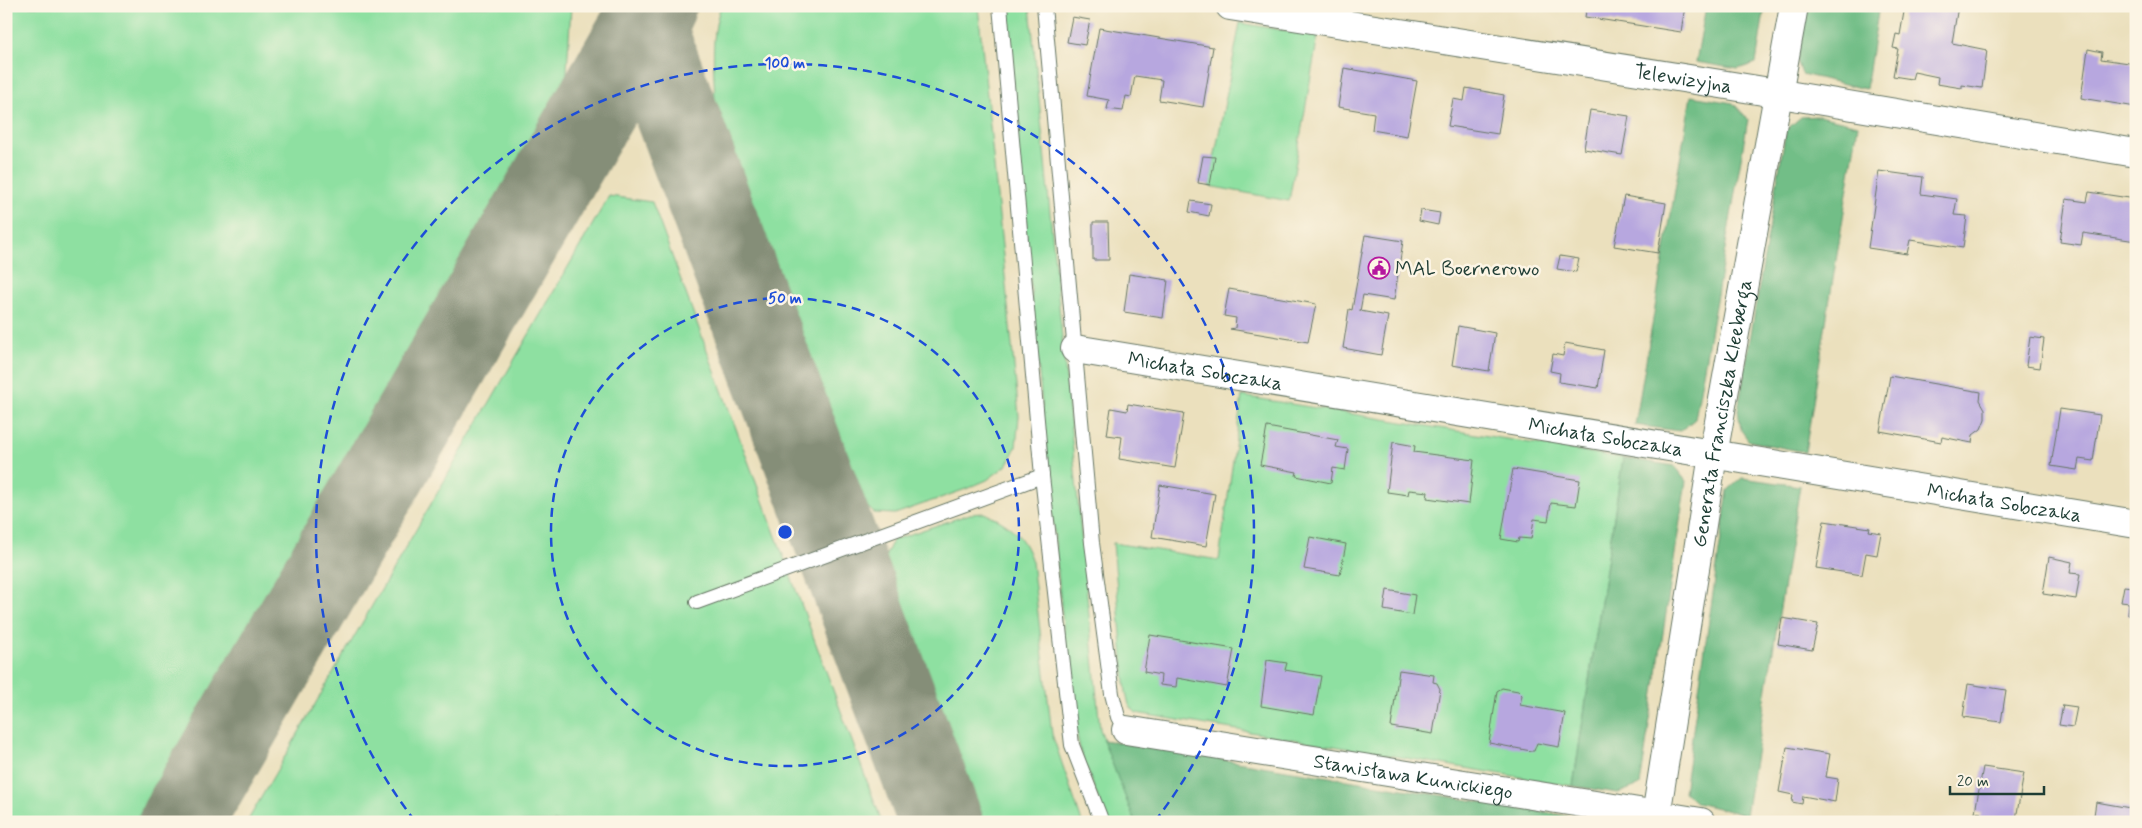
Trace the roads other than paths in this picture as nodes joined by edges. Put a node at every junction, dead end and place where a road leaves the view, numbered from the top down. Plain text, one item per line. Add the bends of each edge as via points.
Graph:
1 (1000, 6) edge
2 (1044, 6) edge
3 (1230, 6) edge
4 (1794, 6) edge
5 (1780, 95) junction
6 (2136, 153) edge
7 (1075, 349) junction
8 (1713, 454) junction
9 (1042, 476) junction
10 (2136, 524) edge
11 (697, 602) dead end
12 (1126, 730) joint
13 (1655, 818) edge
14 (1102, 822) edge
15 (1701, 822) edge

1 - 9 lane
2 - 7 lane
3 - 5 street, Telewizyjna
4 - 5 street, Generała Franciszka Kleeberga
5 - 6 street, Telewizyjna
5 - 8 street, Generała Franciszka Kleeberga
7 - 8 street, Michała Sobczaka
7 - 12 lane via 1092,543 1112,694 1118,717
8 - 10 street, Michała Sobczaka
8 - 13 street, Generała Franciszka Kleeberga
9 - 11 lane
9 - 14 lane via 1072,745
12 - 13 street, Stanisława Kunickiego
13 - 15 street, Stanisława Kunickiego

